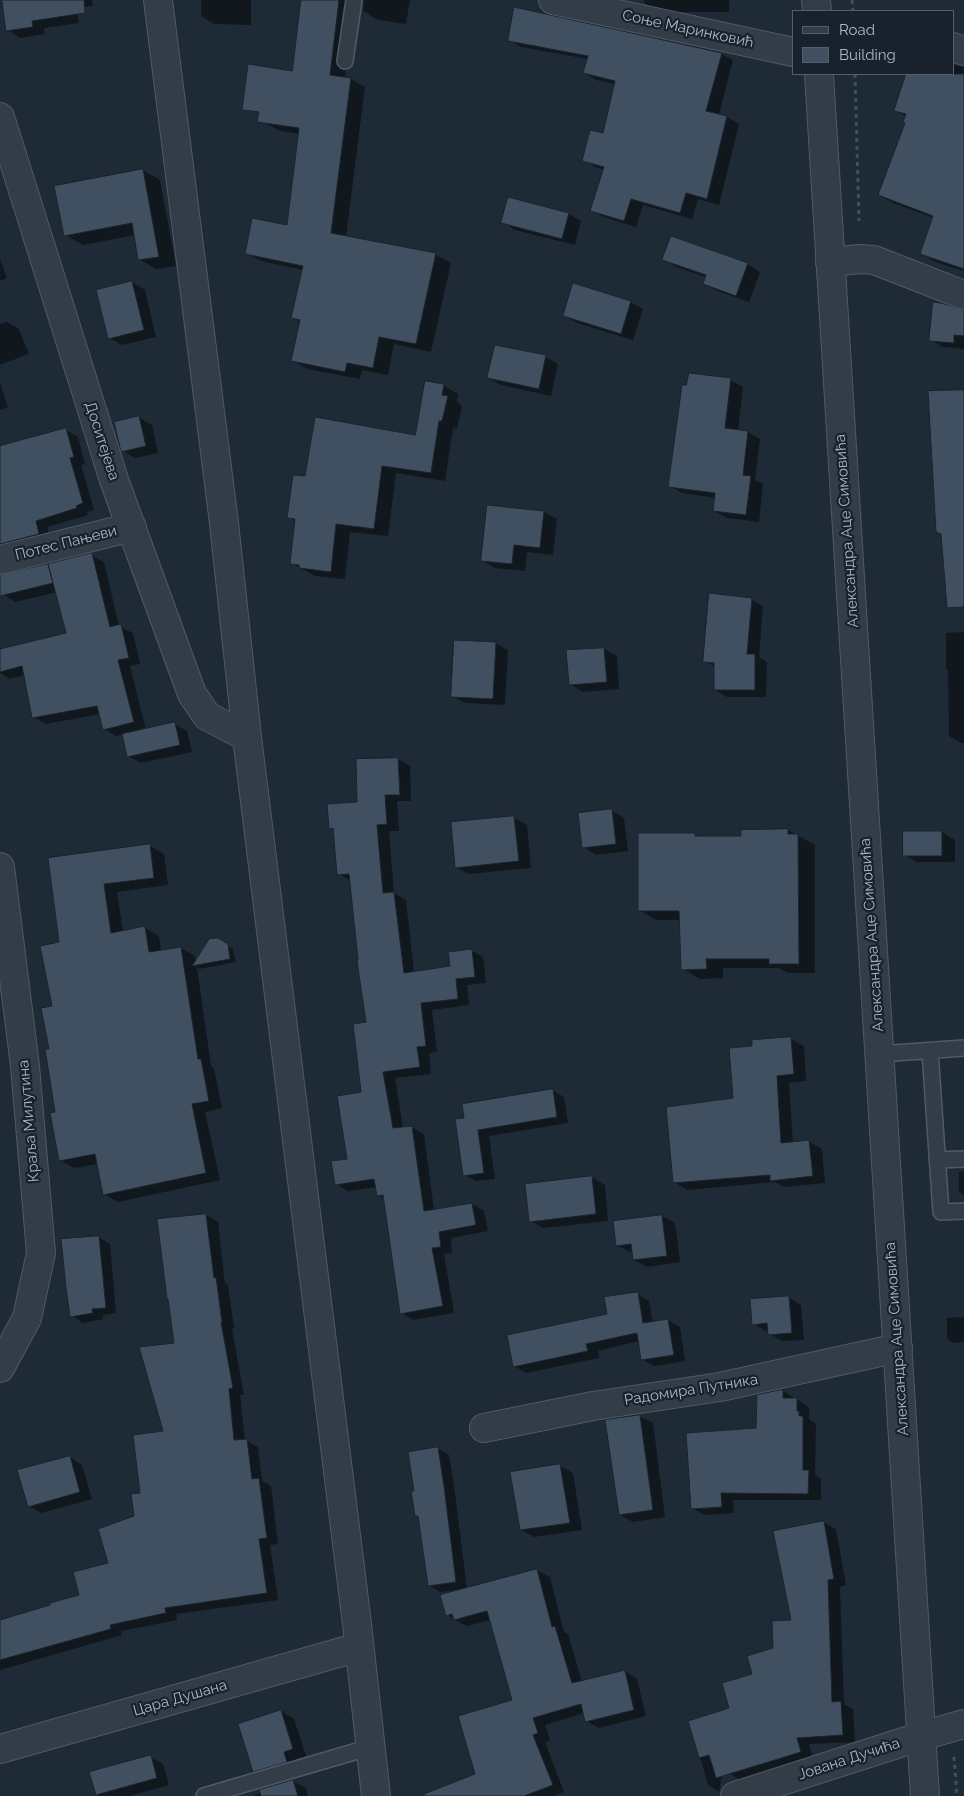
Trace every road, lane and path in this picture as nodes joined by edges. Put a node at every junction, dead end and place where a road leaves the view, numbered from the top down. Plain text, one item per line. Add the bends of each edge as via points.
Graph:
1 (158, 0) edge
2 (354, 0) edge
3 (553, 0) edge
4 (792, 52) edge
5 (346, 61) dead end
6 (819, 75) edge
7 (0, 117) edge
8 (830, 262) junction
9 (964, 295) edge
10 (132, 526) junction
11 (0, 560) edge
12 (247, 737) junction
13 (0, 866) edge
14 (964, 1048) edge
15 (930, 1051) junction
16 (880, 1054) junction
17 (964, 1159) edge
18 (937, 1160) junction
19 (964, 1211) edge
20 (898, 1348) junction
21 (0, 1368) edge
22 (484, 1428) dead end
23 (359, 1647) junction
24 (964, 1724) edge
25 (922, 1736) junction
26 (371, 1747) junction
27 (0, 1749) edge
28 (204, 1796) edge
29 (376, 1796) edge
30 (735, 1796) edge
31 (924, 1796) edge

1 - 12 street via 224,523
2 - 5 lane
3 - 4 street, Соње Маринковић
6 - 8 street, Александра Аце Симовића
7 - 10 street, Доситејева via 114,480
8 - 9 street via 874,260
8 - 16 street, Александра Аце Симовића
10 - 11 street, Потес Пањеви
10 - 12 street, Доситејева via 192,694 208,716
12 - 23 street
13 - 21 street, Краља Милутина via 25,1066 41,1253 27,1318
14 - 15 lane
15 - 16 lane
15 - 18 lane
16 - 20 street, Александра Аце Симовића
17 - 18 lane
18 - 19 lane via 940,1212
20 - 22 street, Радомира Путника via 720,1387 593,1406
20 - 25 street, Александра Аце Симовића
23 - 26 street
23 - 27 street, Цара Душана
24 - 25 street, Јована Дучића
25 - 30 street, Јована Дучића
25 - 31 street, Александра Аце Симовића
26 - 28 lane
26 - 29 street

